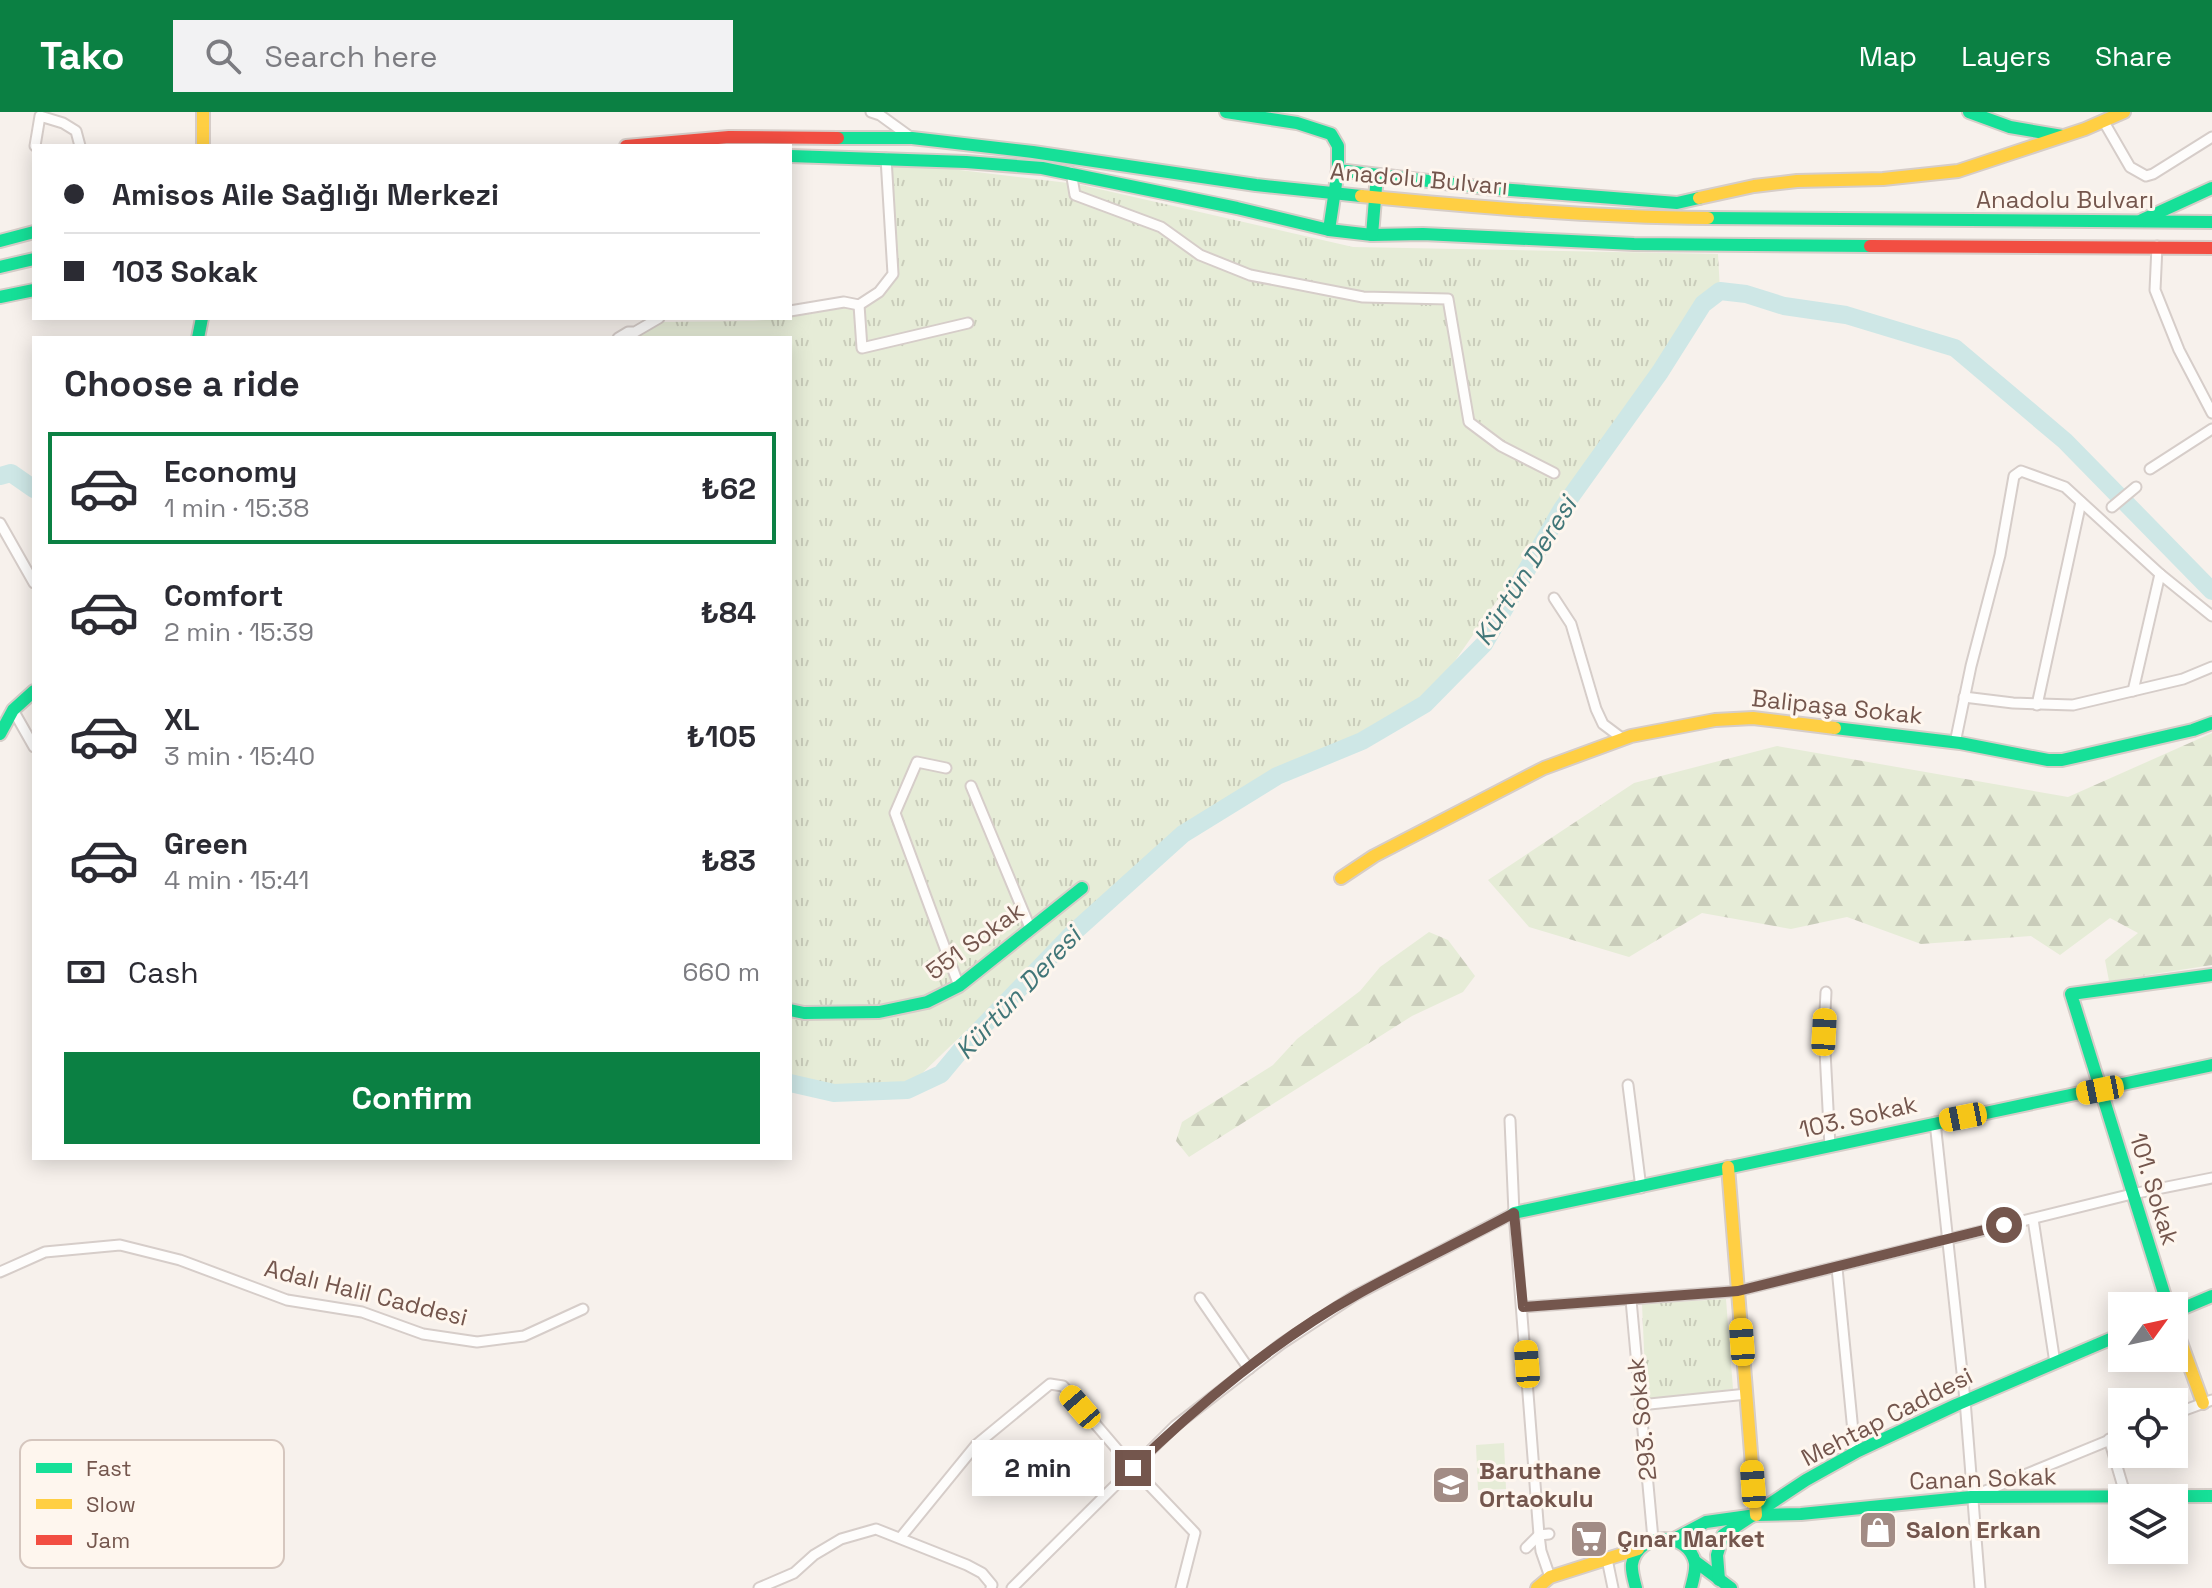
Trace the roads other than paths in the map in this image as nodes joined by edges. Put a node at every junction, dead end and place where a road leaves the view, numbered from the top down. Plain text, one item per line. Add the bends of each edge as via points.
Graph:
1 (203, 112) edge
2 (871, 112) edge
3 (1226, 112) edge
4 (1969, 112) edge
5 (2124, 112) edge
6 (2104, 122) junction
7 (2065, 136) junction
8 (2212, 137) edge
9 (912, 138) junction
10 (35, 144) edge
11 (79, 144) edge
12 (203, 144) edge
13 (649, 144) edge
14 (792, 156) edge
15 (885, 158) junction
16 (1338, 170) junction
17 (1071, 172) junction
18 (1377, 175) junction
19 (2212, 188) edge
20 (1335, 193) junction
21 (1375, 197) junction
22 (2212, 222) edge
23 (2136, 223) junction
24 (1329, 230) junction
25 (32, 233) edge
26 (1372, 235) junction
27 (0, 241) edge
28 (2157, 246) junction
29 (2212, 248) edge
30 (32, 259) edge
31 (0, 267) edge
32 (32, 290) edge
33 (0, 297) edge
34 (859, 305) junction
35 (792, 311) edge
36 (655, 320) edge
37 (968, 323) dead end
38 (622, 336) edge
39 (2212, 413) edge
40 (2212, 429) edge
41 (2150, 469) dead end
42 (1554, 473) dead end
43 (2136, 487) dead end
44 (2081, 502) junction
45 (2112, 507) dead end
46 (0, 523) edge
47 (2160, 574) junction
48 (32, 579) edge
49 (1554, 598) dead end
50 (2212, 616) edge
51 (2212, 667) edge
52 (2133, 691) junction
53 (32, 693) edge
54 (1964, 697) junction
55 (2037, 705) junction
56 (13, 710) junction
57 (2212, 723) edge
58 (0, 734) edge
59 (1623, 739) junction
60 (32, 743) edge
61 (1955, 743) junction
62 (946, 768) dead end
63 (971, 786) dead end
64 (1341, 878) dead end
65 (1082, 888) dead end
66 (1031, 930) junction
67 (2212, 975) edge
68 (959, 986) junction
69 (1826, 992) dead end
70 (792, 1010) edge
71 (2212, 1065) edge
72 (1628, 1085) dead end
73 (2100, 1090) junction
74 (1510, 1120) dead end
75 (1935, 1122) junction
76 (1830, 1147) junction
77 (1728, 1167) junction
78 (2212, 1178) edge
79 (1641, 1188) junction
80 (2132, 1194) junction
81 (1514, 1213) junction
82 (2033, 1219) junction
83 (1947, 1238) junction
84 (1837, 1268) junction
85 (0, 1272) edge
86 (1738, 1291) junction
87 (2164, 1292) edge
88 (2212, 1296) edge
89 (1200, 1298) dead end
90 (1631, 1300) junction
91 (2188, 1306) edge
92 (1523, 1307) junction
93 (583, 1309) dead end
94 (2108, 1340) edge
95 (2188, 1357) edge
96 (2055, 1363) junction
97 (1249, 1369) junction
98 (1747, 1394) junction
99 (1965, 1400) junction
100 (2207, 1402) edge
101 (1640, 1405) junction
102 (2188, 1409) edge
103 (2108, 1439) edge
104 (1855, 1452) junction
105 (1133, 1468) junction
106 (1971, 1497) junction
107 (2108, 1497) edge
108 (2188, 1497) edge
109 (2212, 1497) edge
110 (1756, 1515) junction
111 (1544, 1535) junction
112 (901, 1537) junction
113 (1653, 1539) junction
114 (1674, 1539) junction
115 (1526, 1548) dead end
116 (1638, 1549) junction
117 (1607, 1559) junction
118 (1696, 1562) junction
119 (1550, 1577) junction
120 (1719, 1580) junction
121 (759, 1588) edge
122 (991, 1588) edge
123 (1012, 1588) edge
124 (1181, 1588) edge
125 (1537, 1588) edge
126 (1613, 1588) edge
127 (1636, 1588) edge
128 (1691, 1588) edge
129 (1731, 1588) edge
130 (1980, 1588) edge

1 - 12 main road
2 - 9 street
3 - 16 main road via 1332,134
4 - 7 main road via 2010,127
5 - 6 main road
6 - 7 main road
6 - 8 street via 2130,167 2146,176
7 - 18 main road via 1958,171 1797,181 1677,203
9 - 13 main road, Anadolu Bulvarı via 729,137
9 - 20 main road, Anadolu Bulvarı
10 - 11 street via 40,116 76,131
14 - 15 main road, Anadolu Bulvarı
15 - 17 main road, Anadolu Bulvarı
15 - 34 street via 893,274
16 - 18 main road
16 - 20 main road
17 - 24 main road, Anadolu Bulvarı
17 - 42 street via 1075,195 1161,227 1200,255 1250,275 1363,297 1448,299 1469,422 1501,446
18 - 21 main road
19 - 23 main road
20 - 21 main road, Anadolu Bulvarı
20 - 24 main road
21 - 23 main road, Anadolu Bulvarı via 1615,217
21 - 26 main road
22 - 23 main road, Anadolu Bulvarı
24 - 26 main road, Anadolu Bulvarı
25 - 27 main road
26 - 28 main road, Anadolu Bulvarı via 1634,244
28 - 29 main road, Anadolu Bulvarı
28 - 39 street via 2155,290
30 - 31 main road
32 - 33 main road
34 - 35 street via 844,302
34 - 37 street via 862,348
36 - 38 street
40 - 41 street
43 - 45 street
44 - 47 street
44 - 54 street via 2047,479 2021,471 2014,476
44 - 55 street
46 - 48 street
47 - 50 street
47 - 52 street
49 - 59 street via 1571,624 1603,724
51 - 52 street
52 - 55 street via 2073,705
53 - 56 main road
54 - 55 street
54 - 61 street
56 - 58 main road
56 - 60 street
57 - 61 main road, Balipaşa Sokak via 2062,760
59 - 61 main road, Balipaşa Sokak via 1715,720 1753,718
59 - 64 main road, Balipaşa Sokak via 1505,787
62 - 68 street via 917,762 895,813
63 - 66 street
65 - 66 main road, 551 Sokak
66 - 68 main road, 551 Sokak
67 - 73 main road, 101. Sokak via 2071,994
68 - 70 main road, 551 Sokak via 927,1002 879,1012
69 - 76 street
71 - 73 main road, 103. Sokak
72 - 79 street
73 - 75 main road, 103. Sokak
73 - 80 main road, 101. Sokak
74 - 81 street
75 - 76 main road, 103. Sokak
75 - 83 street
76 - 77 main road, 103. Sokak
77 - 79 main road, 103. Sokak
77 - 86 main road
78 - 80 street
79 - 81 main road, 103. Sokak
80 - 82 street
80 - 87 main road, 101. Sokak
81 - 92 street
81 - 97 street via 1354,1296
82 - 83 street
82 - 96 street
83 - 84 street
83 - 99 street
84 - 86 street
84 - 104 street
85 - 93 street, Adalı Halil Caddesi via 45,1252 120,1245 180,1260 287,1300 362,1312 423,1334 477,1342 524,1336
86 - 90 street
86 - 98 main road
88 - 91 main road
89 - 97 street
90 - 92 street
90 - 101 street, 293. Sokak
92 - 111 street
94 - 96 main road, Mehtap Caddesi
95 - 100 main road
96 - 99 main road, Mehtap Caddesi
97 - 105 street via 1175,1426
98 - 101 street
98 - 110 main road
99 - 104 main road, Mehtap Caddesi
99 - 106 street
100 - 102 street
101 - 113 street, 293. Sokak
103 - 106 street
104 - 110 main road, Mehtap Caddesi
105 - 112 street via 1063,1386 1050,1384 976,1445
105 - 123 street
105 - 124 street via 1195,1533
106 - 107 main road, Canan Sokak
106 - 110 main road, Canan Sokak
106 - 130 street
108 - 109 main road, Canan Sokak
110 - 114 main road, Mehtap Caddesi via 1706,1522
110 - 120 main road via 1723,1535 1717,1555
111 - 115 street
111 - 119 street via 1541,1551
112 - 121 street via 876,1529 841,1539 794,1573
112 - 122 street via 982,1573
113 - 114 main road
113 - 116 main road
114 - 118 main road
116 - 117 main road
116 - 127 main road via 1630,1568
117 - 119 main road
117 - 126 street
118 - 120 main road
118 - 128 main road
119 - 125 main road
120 - 129 main road

